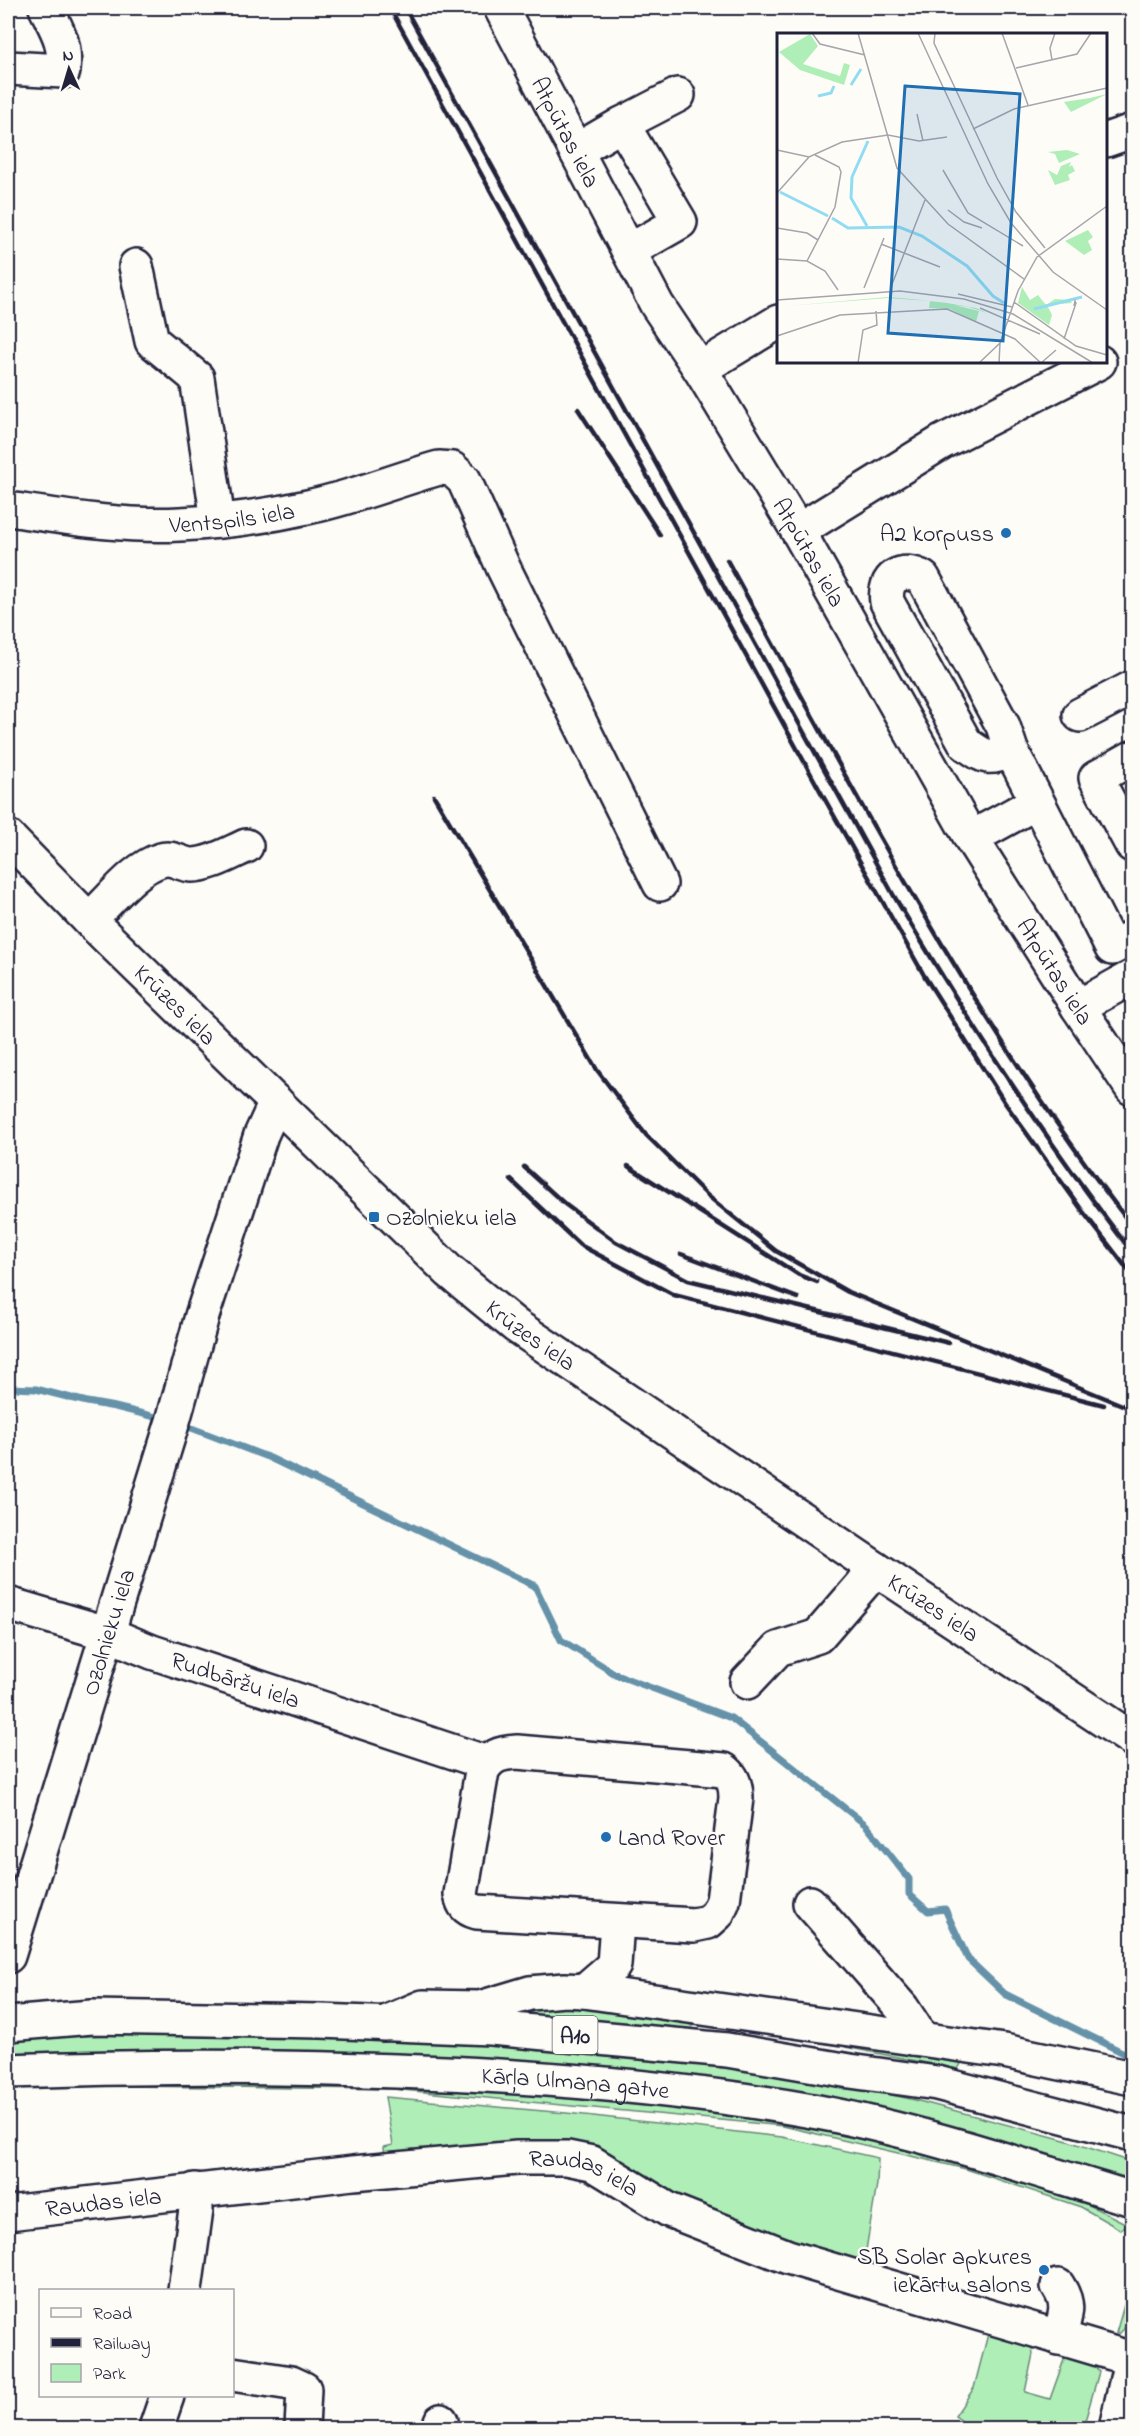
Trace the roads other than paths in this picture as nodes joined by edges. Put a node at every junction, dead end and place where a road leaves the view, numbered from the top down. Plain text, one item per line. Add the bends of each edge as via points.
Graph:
1 (46, 8) edge
2 (501, 8) edge
3 (8, 68) edge
4 (678, 95) dead end
5 (622, 124) junction
6 (1132, 131) edge
7 (1107, 140) edge
8 (576, 151) junction
9 (629, 251) junction
10 (136, 266) dead end
11 (777, 323) edge
12 (1095, 363) edge
13 (700, 369) junction
14 (8, 508) edge
15 (218, 521) junction
16 (798, 531) junction
17 (1132, 688) edge
18 (1080, 715) dead end
19 (1011, 750) junction
20 (1132, 758) edge
21 (1037, 802) junction
22 (8, 837) edge
23 (971, 838) junction
24 (1132, 845) edge
25 (246, 846) dead end
26 (660, 884) dead end
27 (90, 920) junction
28 (1132, 937) edge
29 (1132, 977) edge
30 (1078, 1007) junction
31 (1132, 1088) edge
32 (276, 1102) junction
33 (876, 1569) junction
34 (8, 1604) edge
35 (106, 1633) junction
36 (747, 1682) dead end
37 (1132, 1739) edge
38 (476, 1759) junction
39 (810, 1903) dead end
40 (617, 1922) junction
41 (8, 1956) edge
42 (614, 1965) junction
43 (584, 1991) junction
44 (651, 2001) junction
45 (8, 2010) edge
46 (92, 2017) junction
47 (8, 2024) edge
48 (383, 2024) junction
49 (913, 2038) junction
50 (8, 2071) edge
51 (850, 2071) junction
52 (1132, 2078) edge
53 (1132, 2134) edge
54 (195, 2190) junction
55 (1132, 2199) edge
56 (8, 2213) edge
57 (1058, 2286) dead end
58 (185, 2289) edge
59 (1059, 2338) junction
60 (1132, 2358) edge
61 (234, 2374) edge
62 (167, 2397) edge
63 (156, 2428) edge
64 (302, 2428) edge
65 (1116, 2428) edge

1 - 3 main road via 62,39 63,71
2 - 8 main road, Atpūtas iela
4 - 5 main road
5 - 8 main road
5 - 9 main road via 680,222
6 - 7 main road
8 - 9 main road, Atpūtas iela
9 - 13 main road, Atpūtas iela via 657,305
10 - 15 main road via 152,341 197,378
11 - 13 main road
12 - 16 main road via 942,442
13 - 16 main road, Atpūtas iela
14 - 15 main road, Ventspils iela via 140,524
15 - 26 main road, Ventspils iela via 312,506 439,468 452,469 464,480
16 - 23 main road, Atpūtas iela
17 - 18 main road
19 - 19 main road via 996,758 986,757 966,744 887,602 885,590 892,578 907,572 923,578 1003,726
19 - 21 main road
20 - 24 main road via 1096,778
21 - 23 main road
21 - 28 main road via 1112,948
22 - 27 main road, Krūzes iela
23 - 30 main road, Atpūtas iela
25 - 27 main road via 191,865 176,859 151,864
27 - 32 main road, Krūzes iela
29 - 30 main road
30 - 31 main road, Atpūtas iela
32 - 33 main road, Krūzes iela via 448,1270 516,1326
32 - 35 main road, Ozolnieku iela via 261,1135 202,1316
33 - 36 main road via 818,1636 778,1649
33 - 37 main road, Krūzes iela
34 - 35 main road, Rudbāržu iela
35 - 38 main road, Rudbāržu iela via 152,1652
35 - 41 main road, Ozolnieku iela
38 - 40 main road via 482,1771 462,1904 477,1912
38 - 40 main road via 517,1752 724,1770 730,1774 736,1798 723,1901 717,1914 708,1922 694,1925
39 - 49 main road via 902,2008 915,2028
40 - 42 main road
42 - 43 main road
42 - 44 main road
43 - 44 main road
43 - 48 main road via 530,1993 480,2008 423,2007
44 - 49 main road
44 - 51 main road via 714,2029 768,2036
45 - 46 main road
46 - 47 main road, Kārļa Ulmaņa gatve / A10
46 - 48 main road, Kārļa Ulmaņa gatve / A10
48 - 51 main road, Kārļa Ulmaņa gatve / A10 via 491,2028 727,2050
49 - 52 main road via 1004,2051
50 - 55 main road, Kārļa Ulmaņa gatve / A10 via 251,2066 485,2074 712,2094 922,2136
51 - 53 main road, Kārļa Ulmaņa gatve / A10 via 937,2083
54 - 56 main road, Raudas iela
54 - 58 main road
54 - 59 main road, Raudas iela via 517,2158 567,2158 592,2163 669,2210 788,2257
57 - 59 main road via 1066,2298
59 - 60 main road, Raudas iela
60 - 65 main road
61 - 64 main road via 304,2389
62 - 63 main road

